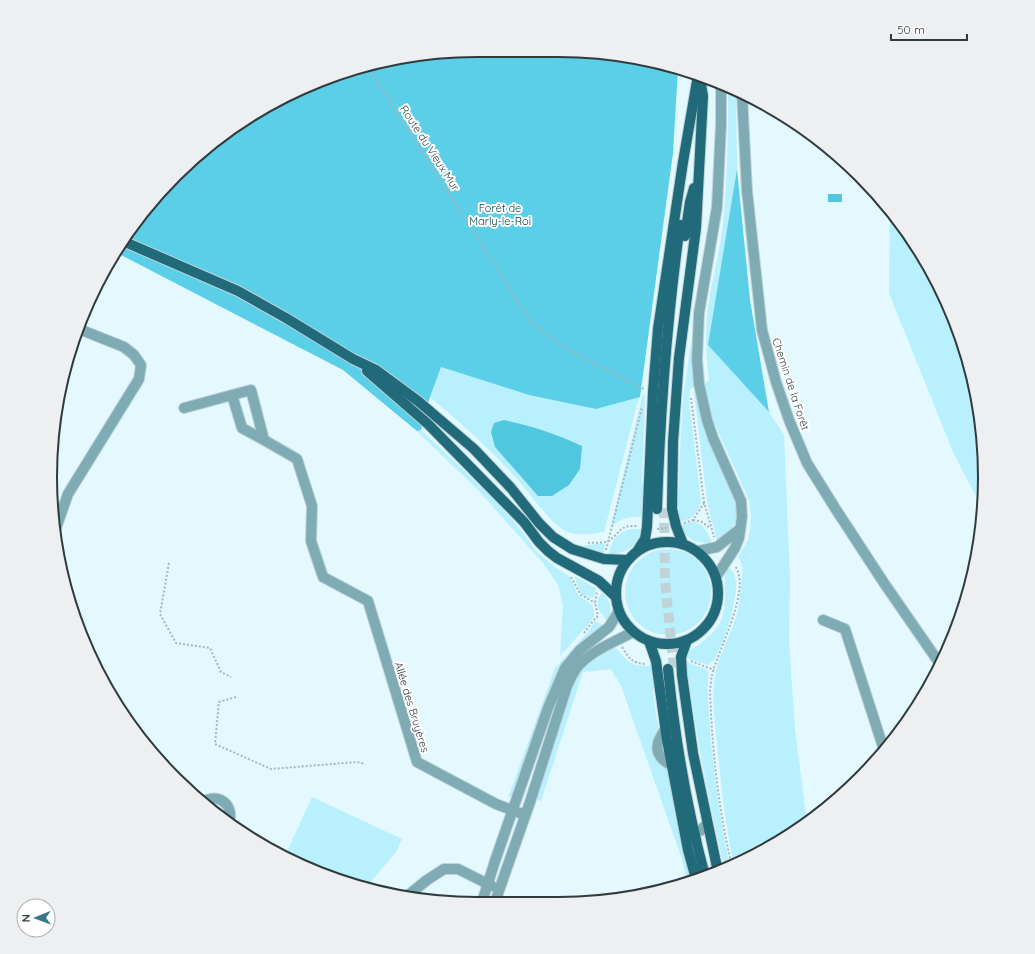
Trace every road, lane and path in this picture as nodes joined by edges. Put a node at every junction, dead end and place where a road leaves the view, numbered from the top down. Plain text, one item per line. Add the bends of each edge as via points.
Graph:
1 (370, 71) edge
2 (698, 81) edge
3 (700, 82) edge
4 (720, 90) edge
5 (744, 100) edge
6 (690, 121) junction
7 (699, 170) junction
8 (128, 243) edge
9 (669, 313) junction
10 (658, 329) junction
11 (83, 331) edge
12 (353, 359) junction
13 (652, 392) junction
14 (232, 395) junction
15 (642, 405) dead end
16 (184, 408) dead end
17 (264, 440) junction
18 (704, 502) dead end
19 (60, 518) edge
20 (693, 520) junction
21 (676, 526) junction
22 (647, 527) junction
23 (740, 529) junction
24 (609, 541) junction
25 (683, 544) junction
26 (717, 547) junction
27 (638, 550) junction
28 (698, 551) junction
29 (606, 552) dead end
30 (727, 559) junction
31 (627, 560) junction
32 (169, 563) dead end
33 (570, 573) dead end
34 (716, 577) junction
35 (615, 596) junction
36 (594, 603) dead end
37 (619, 612) junction
38 (823, 620) dead end
39 (633, 632) junction
40 (687, 640) junction
41 (649, 641) junction
42 (937, 659) edge
43 (231, 677) dead end
44 (236, 697) dead end
45 (882, 744) edge
46 (365, 764) dead end
47 (208, 799) edge
48 (512, 811) junction
49 (525, 816) junction
50 (231, 817) edge
51 (703, 828) junction
52 (731, 860) edge
53 (716, 866) edge
54 (709, 869) edge
55 (704, 871) edge
56 (695, 874) edge
57 (488, 884) junction
58 (500, 889) junction
59 (413, 892) edge
60 (484, 897) edge
61 (497, 897) edge

1 - 13 path, Route du Vieux Mur via 531,322 568,350
2 - 6 main road
3 - 7 main road via 704,96
4 - 23 street via 717,207 699,313 697,359 699,384 707,420 741,501
5 - 42 street, Chemin de la Forêt via 747,191 762,330 789,420 807,463
6 - 9 main road via 690,152
6 - 10 main road
7 - 9 main road via 690,202 672,325 660,509 661,414
7 - 21 main road via 696,228 676,391 671,500
8 - 12 main road via 238,290
9 - 10 street
10 - 13 main road
11 - 19 street via 124,347 141,365 139,379 68,494
12 - 31 main road via 376,370 418,401 474,449 553,537 572,549 604,559
12 - 35 main road via 428,424 524,522 539,542 557,558 599,581
13 - 22 main road
14 - 16 street
14 - 17 street via 242,428
14 - 17 street via 251,390
15 - 24 path
17 - 48 street, Allée des Bruyères via 297,459 312,506 311,541 323,577 368,601 416,762
18 - 20 path
20 - 21 path
20 - 26 path via 702,522 711,529
21 - 22 path via 652,529
21 - 25 main road
22 - 24 path via 626,527
22 - 27 main road via 645,539
23 - 26 street
23 - 30 street via 735,548
24 - 29 path
25 - 27 main road via 668,541 652,543
25 - 28 main road
26 - 28 street
27 - 31 main road
28 - 34 main road via 709,563
30 - 34 street
30 - 52 path via 738,570 739,593 734,615 712,675 710,690 720,799
31 - 35 main road via 620,571
32 - 43 path via 160,614 176,643 210,648 221,672
33 - 36 path via 580,595
34 - 40 main road via 716,609 705,627
35 - 37 main road
37 - 39 main road
37 - 48 street via 609,627 580,650 564,668
38 - 45 street via 845,629
39 - 41 main road
39 - 49 street via 579,664 566,686
40 - 41 main road via 675,644
40 - 51 main road via 681,657 682,675
41 - 56 main road via 656,661 665,729
44 - 46 path via 219,702 215,744 271,769 357,762
47 - 50 street via 214,798 225,802
48 - 49 street, Allée des Bruyères
48 - 57 street
49 - 58 street
51 - 53 main road
51 - 54 main road
51 - 55 main road via 681,730 671,669 674,729
57 - 58 street
57 - 59 street via 458,869 444,869
57 - 60 street
58 - 61 street

